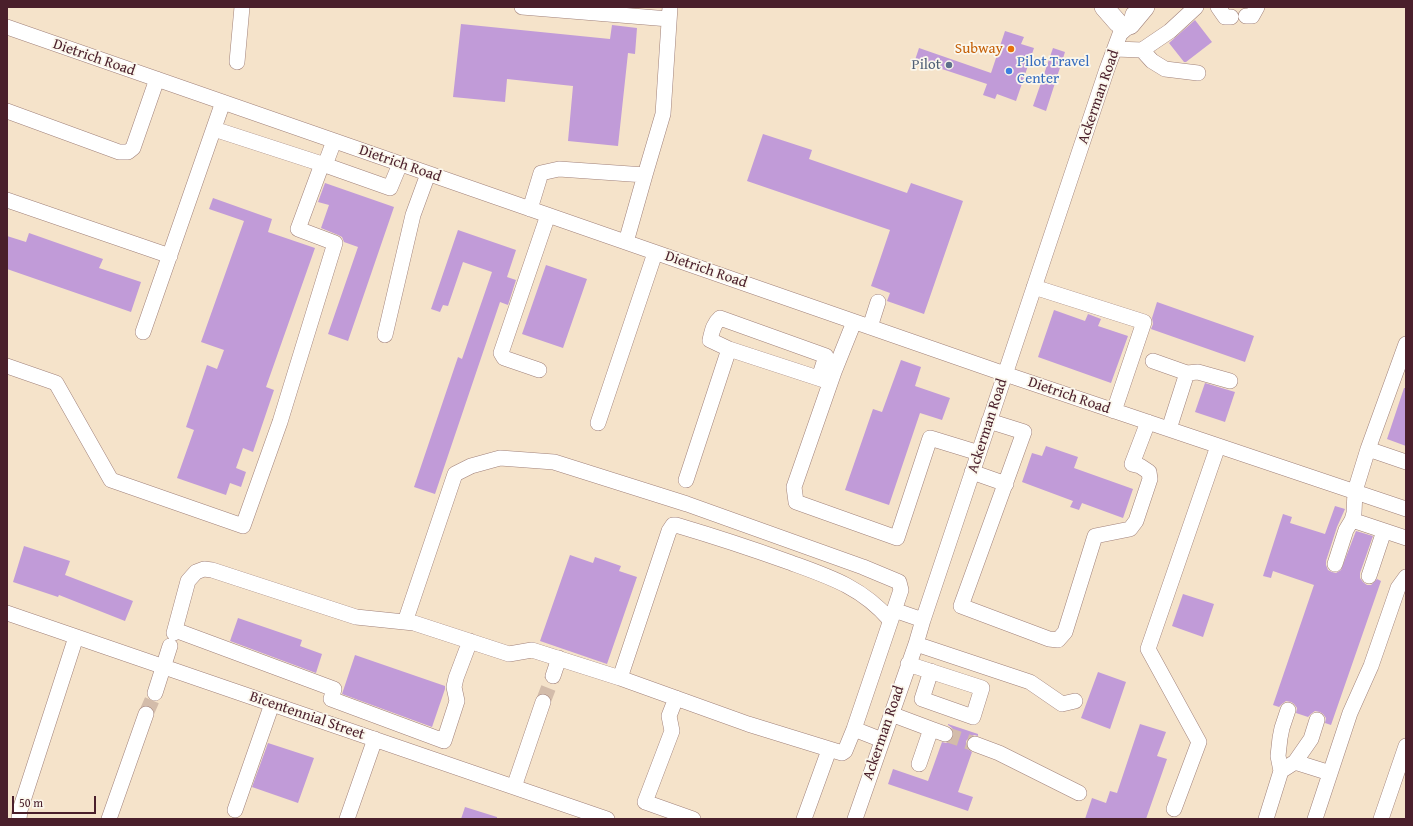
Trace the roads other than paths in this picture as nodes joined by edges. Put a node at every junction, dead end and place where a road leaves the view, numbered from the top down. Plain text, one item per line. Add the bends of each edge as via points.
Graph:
1 (242, 7) edge
2 (522, 7) edge
3 (1104, 7) edge
4 (1135, 7) edge
5 (1145, 7) edge
6 (1196, 7) edge
7 (1218, 7) edge
8 (670, 13) edge
9 (1245, 13) edge
10 (1122, 22) edge
11 (7, 27) edge
12 (1115, 48) junction
13 (1142, 50) junction
14 (236, 62) dead end
15 (1198, 73) dead end
16 (157, 79) junction
17 (223, 102) junction
18 (7, 111) edge
19 (214, 129) junction
20 (334, 141) junction
21 (323, 164) junction
22 (400, 164) junction
23 (428, 174) junction
24 (645, 175) junction
25 (7, 200) edge
26 (530, 209) junction
27 (548, 215) junction
28 (626, 242) junction
29 (655, 253) junction
30 (170, 256) junction
31 (1034, 287) junction
32 (878, 302) dead end
33 (854, 322) junction
34 (870, 327) junction
35 (143, 332) dead end
36 (385, 335) dead end
37 (1406, 344) edge
38 (729, 349) junction
39 (1153, 361) dead end
40 (7, 366) edge
41 (539, 370) dead end
42 (1187, 373) junction
43 (1005, 374) junction
44 (825, 380) junction
45 (1230, 381) dead end
46 (1114, 411) junction
47 (989, 421) junction
48 (1148, 422) junction
49 (598, 423) dead end
50 (1169, 429) junction
51 (1218, 446) junction
52 (1368, 449) junction
53 (978, 454) junction
54 (1406, 462) edge
55 (972, 472) junction
56 (686, 480) dead end
57 (1006, 484) junction
58 (1356, 491) junction
59 (1406, 509) edge
60 (1352, 520) junction
61 (1384, 531) junction
62 (1406, 538) edge
63 (1334, 564) dead end
64 (1369, 576) dead end
65 (1406, 577) edge
66 (7, 613) edge
67 (892, 615) junction
68 (923, 620) junction
69 (404, 622) junction
70 (173, 636) junction
71 (76, 637) junction
72 (470, 641) junction
73 (916, 644) junction
74 (559, 658) junction
75 (908, 664) junction
76 (163, 667) junction
77 (931, 671) dead end
78 (553, 676) tunnel mouth
79 (620, 678) junction
80 (155, 693) tunnel mouth
81 (676, 698) junction
82 (1076, 701) dead end
83 (544, 702) tunnel mouth
84 (272, 704) junction
85 (1288, 710) dead end
86 (146, 714) tunnel mouth
87 (891, 714) junction
88 (1317, 720) dead end
89 (854, 729) junction
90 (931, 729) junction
91 (945, 734) tunnel mouth
92 (375, 739) junction
93 (882, 740) junction
94 (975, 744) tunnel mouth
95 (1406, 746) edge
96 (829, 750) junction
97 (1295, 762) junction
98 (919, 764) dead end
99 (1281, 770) junction
100 (1330, 773) junction
101 (514, 787) junction
102 (1079, 793) dead end
103 (1174, 809) dead end
104 (235, 810) dead end
105 (15, 812) edge
106 (109, 819) edge
107 (347, 819) edge
108 (607, 819) edge
109 (693, 819) edge
110 (804, 819) edge
111 (856, 819) edge
112 (1266, 819) edge
113 (1315, 819) edge
114 (1381, 819) edge

1 - 14 street
2 - 8 street
3 - 10 main road
4 - 10 street, Ackerman Road
5 - 10 main road
6 - 13 street via 1170,31
7 - 9 street via 1225,17
8 - 24 street via 663,114
10 - 12 street, Ackerman Road
11 - 16 street, Dietrich Road
12 - 13 street
12 - 31 street, Ackerman Road
13 - 15 street via 1152,61 1166,69
16 - 17 street, Dietrich Road
16 - 18 street via 133,148 128,152 119,152
17 - 19 street
17 - 20 street, Dietrich Road
19 - 21 street
19 - 30 street
20 - 21 street
20 - 22 street, Dietrich Road
21 - 22 street via 390,188
21 - 40 street via 298,229 335,242 280,422 243,526 111,480 56,383
22 - 23 street, Dietrich Road
23 - 26 street, Dietrich Road
23 - 36 street via 413,215
24 - 26 street via 559,168 541,173
24 - 28 street
25 - 30 street
26 - 27 street, Dietrich Road
27 - 28 street, Dietrich Road
27 - 41 street via 501,354 504,358
28 - 29 street, Dietrich Road
29 - 33 street, Dietrich Road
29 - 49 street
30 - 35 street
31 - 43 street, Ackerman Road
31 - 46 street via 1144,322
32 - 34 street
33 - 34 street, Dietrich Road
33 - 44 street
34 - 43 street, Dietrich Road
37 - 52 street
38 - 44 street
38 - 44 street via 710,340 712,329 720,318 826,356
38 - 56 street
39 - 42 street
42 - 45 street via 1198,372
42 - 50 street
43 - 46 street, Dietrich Road
43 - 47 street, Ackerman Road
44 - 53 street via 794,487 796,502 897,538 930,438
46 - 48 street, Dietrich Road
47 - 53 street, Ackerman Road
47 - 57 street via 1024,432
48 - 50 street, Dietrich Road
48 - 57 street via 1132,464 1149,472 1150,479 1136,521 1130,529 1095,536 1065,632 1058,640 1049,639 961,606
50 - 51 street, Dietrich Road
51 - 58 street, Dietrich Road
51 - 103 street via 1148,649 1199,742
52 - 54 street
52 - 58 street
53 - 55 street, Ackerman Road
55 - 57 street
55 - 68 street, Ackerman Road
58 - 59 street, Dietrich Road
58 - 60 street
60 - 61 street
60 - 63 street
61 - 62 street
61 - 64 street
65 - 100 street via 1398,588
66 - 71 street, Bicentennial Street
67 - 68 street
67 - 69 street via 901,590 899,582 889,577 687,504 554,462 500,458 455,474
67 - 79 street via 848,585 822,574 756,550 673,525
67 - 89 street
68 - 73 street, Ackerman Road
69 - 70 street via 356,617 204,569 196,572 188,581
69 - 72 street
70 - 72 street via 334,689 331,699 444,741 458,701 454,687 456,678
70 - 76 street
71 - 76 street, Bicentennial Street
71 - 105 street
72 - 74 street via 509,654 532,650
73 - 75 street, Ackerman Road
73 - 82 street via 1030,682 1062,704
74 - 78 street
74 - 79 street
75 - 77 street
75 - 87 street, Ackerman Road
76 - 80 street
76 - 84 street, Bicentennial Street
79 - 81 street
81 - 96 street
81 - 109 street via 669,716 672,731 645,802
83 - 101 street
84 - 92 street, Bicentennial Street
84 - 104 street
85 - 99 street via 1280,738 1278,756
86 - 106 street
87 - 90 street
87 - 93 street, Ackerman Road
88 - 97 street via 1311,739
89 - 93 street
89 - 96 street via 845,751 840,753
90 - 91 street
90 - 98 street
92 - 101 street, Bicentennial Street
92 - 107 street
93 - 111 street, Ackerman Road
94 - 102 street
95 - 114 street
96 - 110 street
97 - 99 street
97 - 100 street
99 - 112 street
100 - 113 street
101 - 108 street, Bicentennial Street

